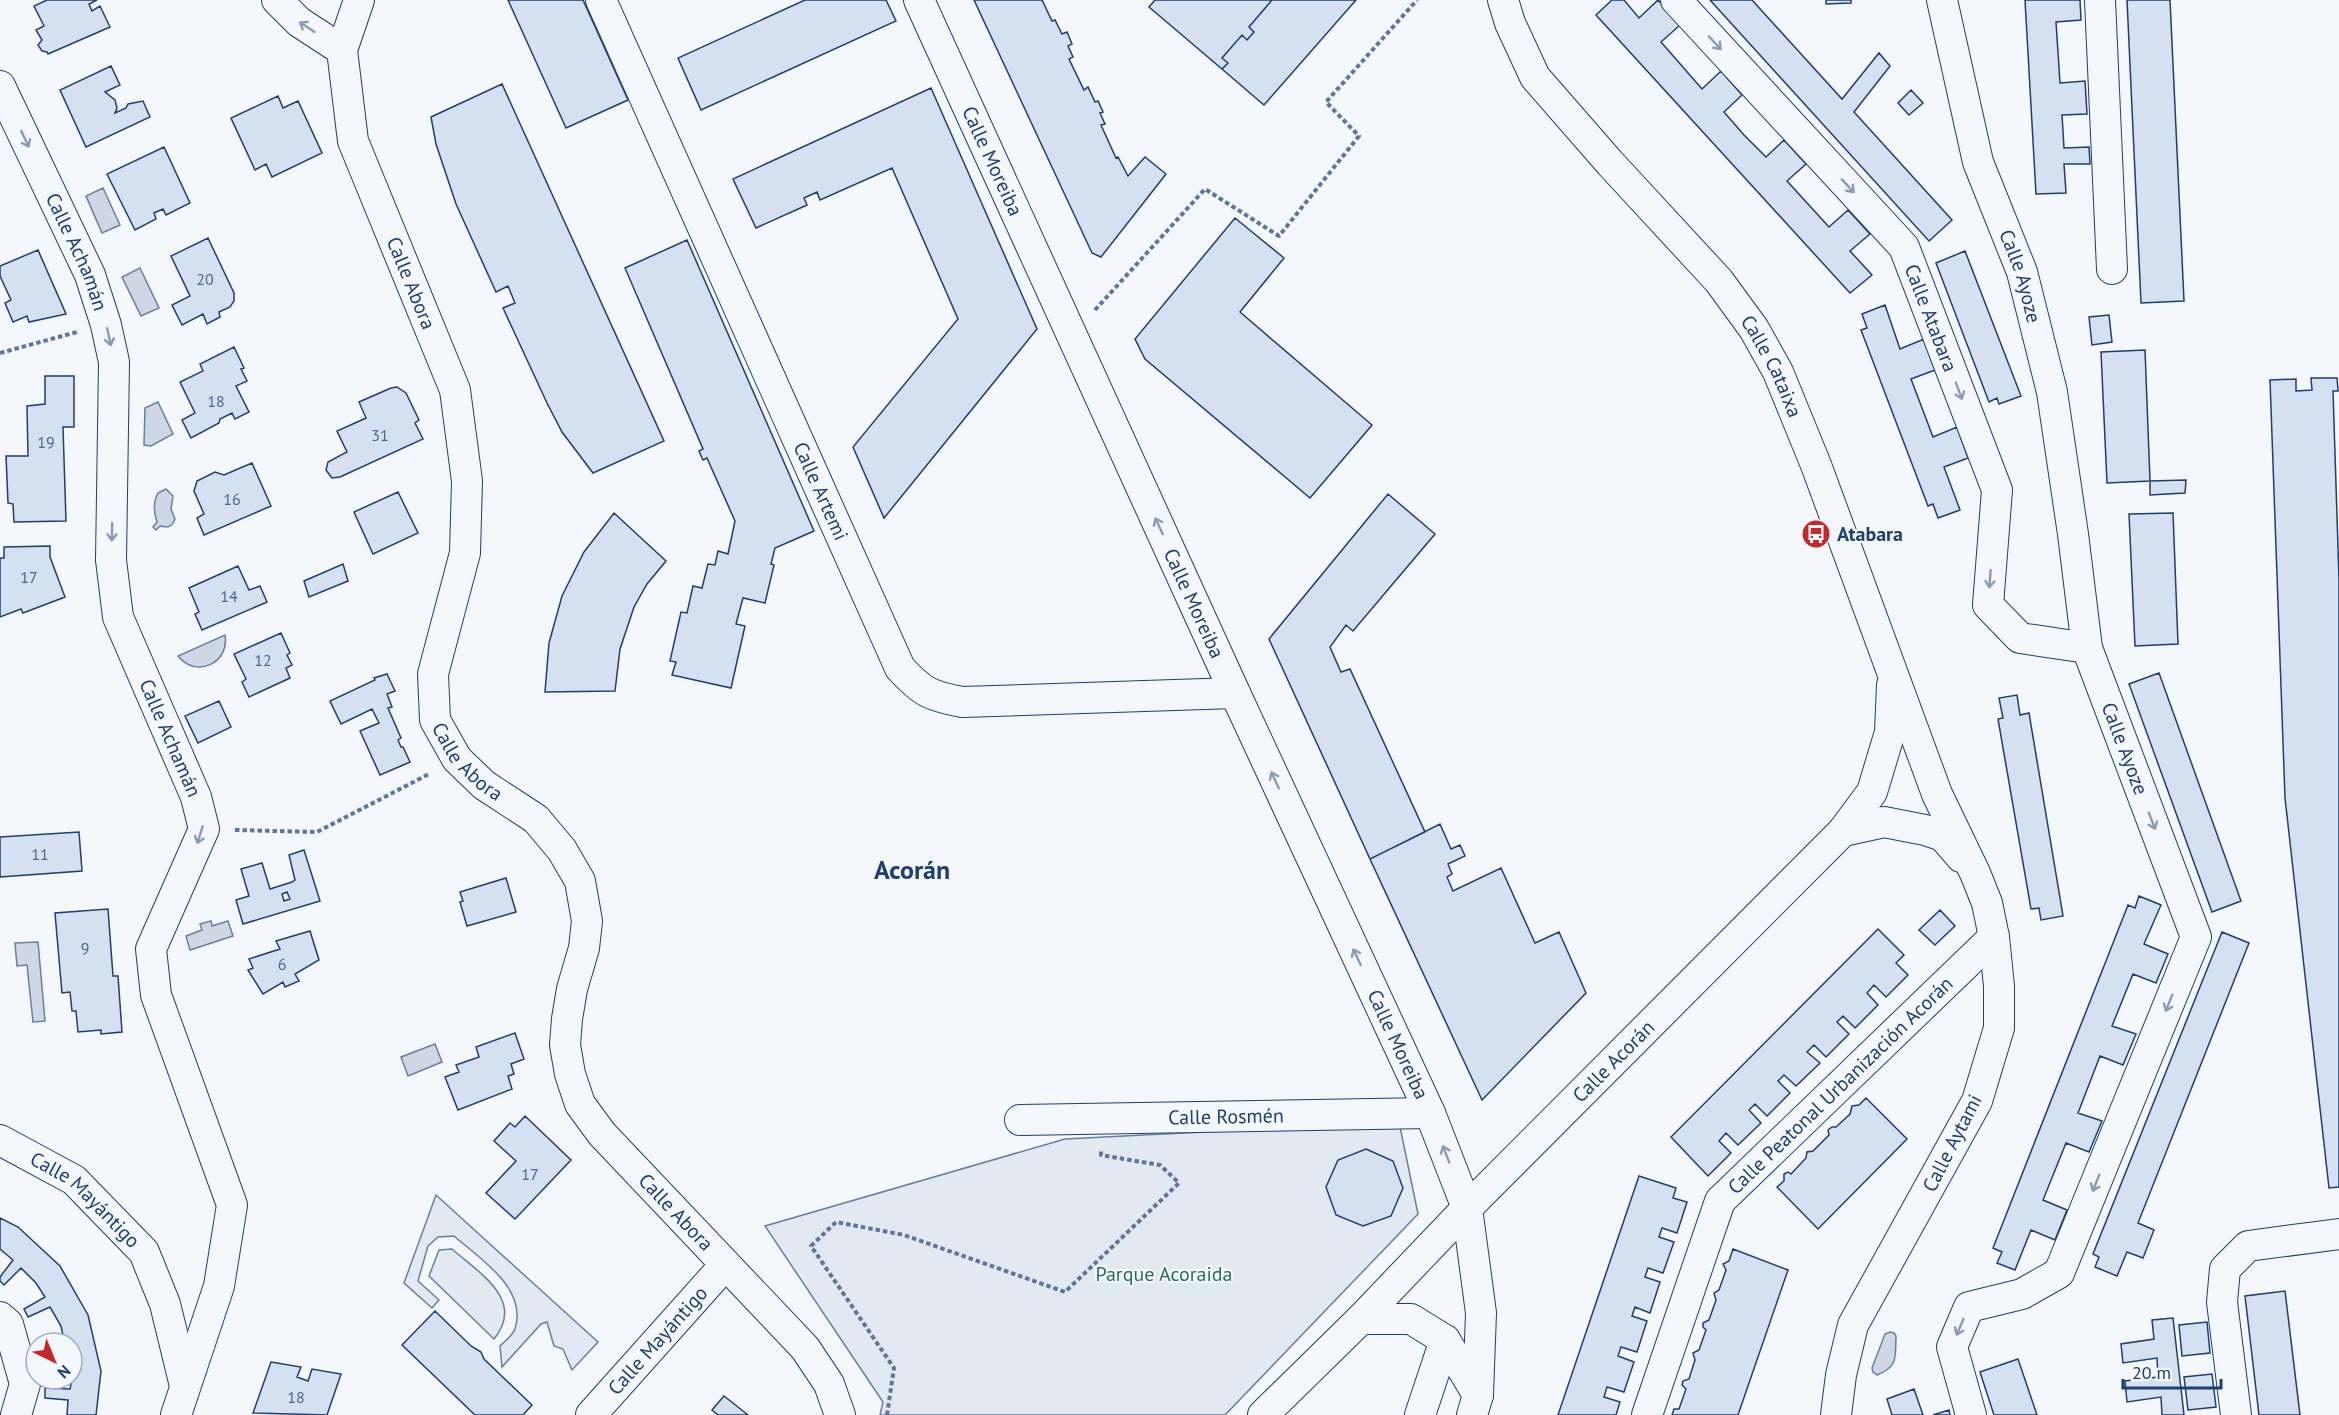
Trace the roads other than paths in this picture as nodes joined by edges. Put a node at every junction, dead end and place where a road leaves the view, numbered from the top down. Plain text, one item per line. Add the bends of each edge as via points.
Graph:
1 (277, 0) edge
2 (359, 0) edge
3 (601, 0) edge
4 (919, 0) edge
5 (1503, 0) edge
6 (1676, 0) edge
7 (1942, 0) edge
8 (2100, 0) edge
9 (342, 50) junction
10 (0, 86) edge
11 (2112, 269) dead end
12 (2086, 648) junction
13 (1893, 670) junction
14 (1235, 693) junction
15 (1937, 794) joint
16 (1843, 831) junction
17 (1975, 873) junction
18 (1994, 937) junction
19 (1430, 1113) junction
20 (1020, 1120) dead end
21 (0, 1140) edge
22 (1467, 1208) junction
23 (2339, 1234) edge
24 (725, 1265) junction
25 (0, 1317) edge
26 (1361, 1319) junction
27 (1445, 1340) junction
28 (185, 1386) junction
29 (1475, 1405) edge
30 (16, 1415) edge
31 (176, 1415) edge
32 (591, 1415) edge
33 (840, 1415) edge
34 (1263, 1415) edge
35 (1420, 1415) edge
36 (1647, 1415) edge
37 (1836, 1415) edge
38 (1971, 1415) edge
39 (2236, 1415) edge

9 -> 1 street via 299,22
2 - 9 street, Calle Abora
3 - 14 street, Calle Artemi via 900,668 916,686 934,696 962,702
14 -> 4 street, Calle Moreiba
5 - 13 street, Calle Cataixa via 1535,77 1719,281 1759,338 1778,372 1816,465
6 -> 12 street, Calle Atabara via 1904,247 1997,490 1988,605 2020,638
7 - 12 street, Calle Ayoze via 1978,162 2022,272 2052,392
8 - 11 street
9 - 24 street, Calle Abora via 353,141 455,390 467,481 465,553 433,674 435,720 457,759 484,785 536,819 580,880 587,921 565,1045 580,1104 602,1134
10 -> 28 street, Calle Achamán via 90,275 106,325 114,362 111,560 118,617 196,797 204,829 151,949 156,995 232,1205 219,1286
12 -> 38 street, Calle Ayoze via 2196,937 2059,1274 2022,1294 1969,1307 1952,1347
13 - 15 street, Calle Cataixa
13 - 16 street, Calle Acorán via 1890,732 1872,792
19 -> 14 street, Calle Moreiba
15 - 17 street, Calle Aytami
16 - 17 street via 1884,822 1925,830 1943,836
16 - 22 street, Calle Acorán
17 - 18 street, Calle Aytami
18 - 36 street, Calle Peatonal Urbanización Acorán via 1720,1201
18 - 37 street, Calle Aytami via 1999,1028 1977,1101 1853,1325
19 - 20 street, Calle Rosmén
22 -> 19 street, Calle Moreiba
21 - 28 street, Calle Mayántigo via 74,1180 144,1252 165,1304
22 - 26 street, Calle Acorán
22 - 29 street, Calle Moreiba via 1481,1313
23 - 39 street via 2248,1246 2225,1269 2222,1302
24 - 32 street, Calle Mayántigo
24 - 33 street, Calle Abora via 805,1348 829,1384
25 - 30 street via 8,1324 25,1384
26 - 27 street via 1411,1319
26 - 34 street, Calle Acorán
27 - 29 street
27 - 35 street
28 - 31 street

